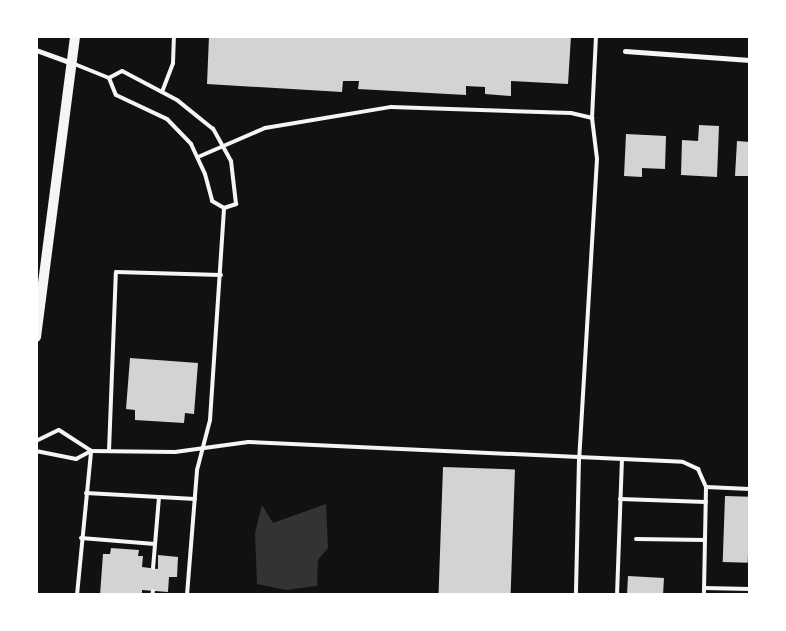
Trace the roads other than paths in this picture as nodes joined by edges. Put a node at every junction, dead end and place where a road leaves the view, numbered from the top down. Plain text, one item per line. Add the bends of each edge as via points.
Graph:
1 (74, 36) edge
2 (174, 36) edge
3 (596, 36) edge
4 (36, 50) edge
5 (625, 51) dead end
6 (750, 60) edge
7 (71, 63) junction
8 (109, 78) junction
9 (162, 92) junction
10 (592, 118) junction
11 (223, 145) junction
12 (198, 157) junction
13 (224, 208) junction
14 (221, 275) junction
15 (36, 337) edge
16 (36, 441) edge
17 (202, 449) junction
18 (36, 451) edge
19 (90, 451) junction
20 (109, 451) junction
21 (579, 459) junction
22 (622, 459) junction
23 (706, 487) junction
24 (750, 489) edge
25 (86, 494) junction
26 (159, 497) junction
27 (620, 498) junction
28 (195, 499) junction
29 (706, 502) junction
30 (81, 538) junction
31 (636, 539) dead end
32 (705, 540) junction
33 (155, 544) junction
34 (153, 568) dead end
35 (704, 588) junction
36 (750, 589) edge
37 (77, 595) edge
38 (187, 595) edge
39 (576, 595) edge
40 (617, 595) edge
41 (704, 595) edge

1 - 7 main road
2 - 9 lane via 173,63
3 - 10 lane
4 - 7 street
5 - 6 street
7 - 8 lane
7 - 15 main road
8 - 9 lane via 122,71
8 - 12 lane via 116,95 167,119 191,144
9 - 11 lane via 194,111
10 - 11 lane via 572,113 390,107 265,128
10 - 21 lane via 596,159
11 - 12 lane
11 - 13 lane via 231,161 236,204
12 - 13 lane via 212,201
13 - 14 lane
14 - 17 lane via 210,420
14 - 20 lane via 116,272
16 - 19 lane via 59,430
17 - 20 lane
17 - 21 lane via 248,442
17 - 28 lane
18 - 19 lane via 76,459
19 - 20 lane
19 - 25 lane
21 - 22 lane
21 - 39 lane
22 - 23 lane via 682,462 698,470
22 - 27 lane
23 - 24 lane
23 - 29 lane
25 - 26 lane
25 - 30 lane
26 - 28 lane
26 - 33 lane
27 - 29 lane
27 - 40 lane
28 - 38 lane
29 - 32 lane
30 - 33 lane
30 - 37 lane
31 - 32 lane
32 - 35 lane
33 - 34 lane
35 - 36 lane
35 - 41 lane

